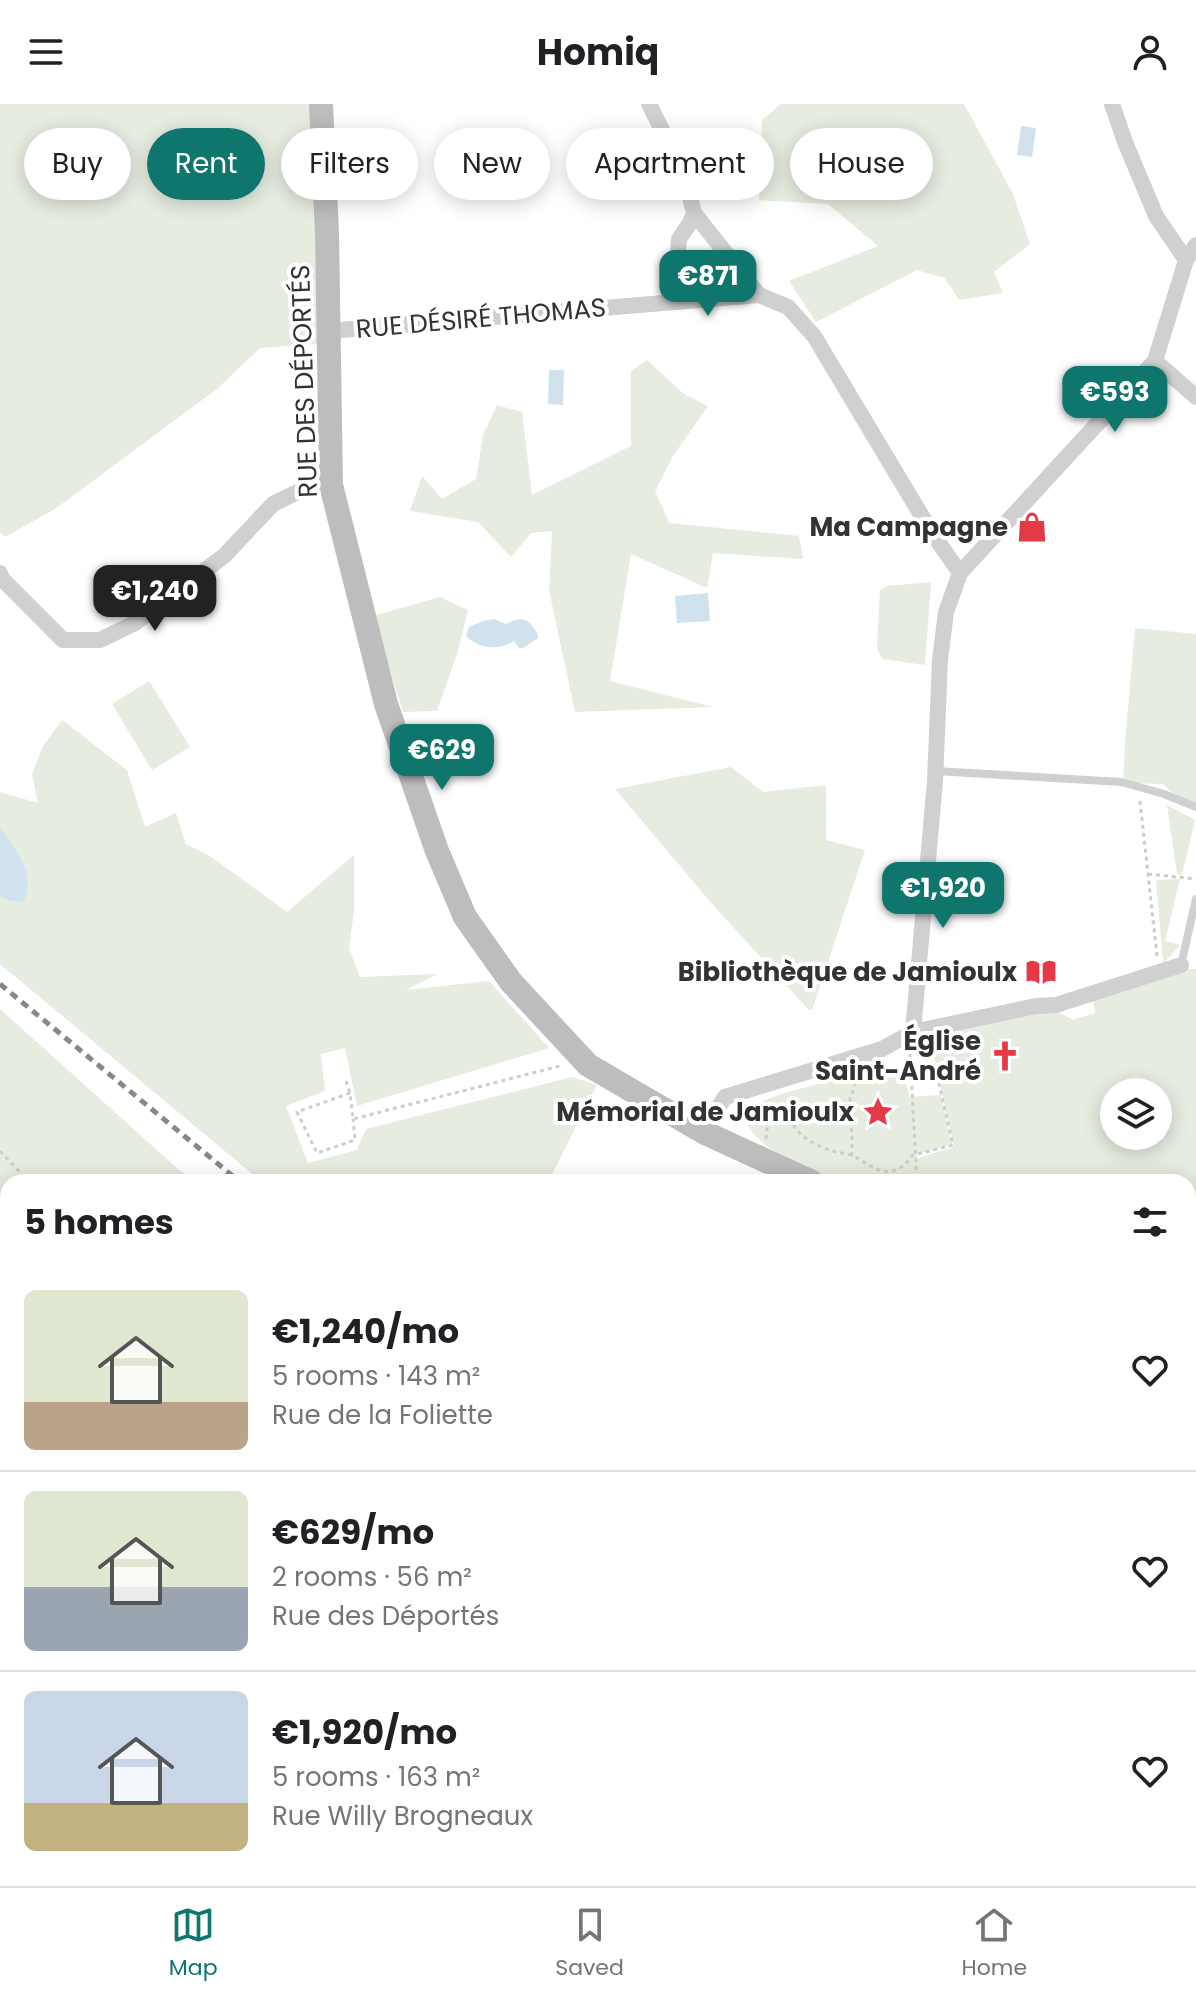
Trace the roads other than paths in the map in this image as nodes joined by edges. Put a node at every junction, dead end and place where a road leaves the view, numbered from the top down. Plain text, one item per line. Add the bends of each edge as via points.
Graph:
1 (321, 104) edge
2 (649, 104) edge
3 (1112, 104) edge
4 (694, 213) junction
5 (1196, 245) edge
6 (1186, 260) junction
7 (759, 295) junction
8 (680, 300) junction
9 (329, 331) junction
10 (1155, 361) junction
11 (1196, 397) edge
12 (331, 485) junction
13 (0, 573) edge
14 (960, 573) junction
15 (935, 771) junction
16 (1196, 807) edge
17 (1196, 899) edge
18 (1181, 965) joint
19 (910, 1034) junction
20 (703, 1132) junction
21 (795, 1174) edge

1 - 9 street, RUE DES DÉPORTÉS
2 - 4 street via 684,174
3 - 6 street via 1156,216
4 - 7 street
4 - 8 street via 679,239
5 - 6 street
6 - 10 street
7 - 8 street, RUE DÉSIRÉ THOMAS
7 - 14 street via 788,307 814,336
8 - 9 street, RUE DÉSIRÉ THOMAS
9 - 12 street, RUE DES DÉPORTÉS
10 - 11 street
10 - 14 street
12 - 13 street via 318,482 273,504 224,556 135,623 100,640 63,640
12 - 20 street, RUE DES DÉPORTÉS via 386,704 465,917 511,982 588,1065
14 - 15 street via 941,648
15 - 16 lane via 1121,782
15 - 19 street
17 - 18 lane
18 - 19 street via 1056,1005
19 - 20 street via 882,1049 725,1097
20 - 21 street, RUE DES DÉPORTÉS

